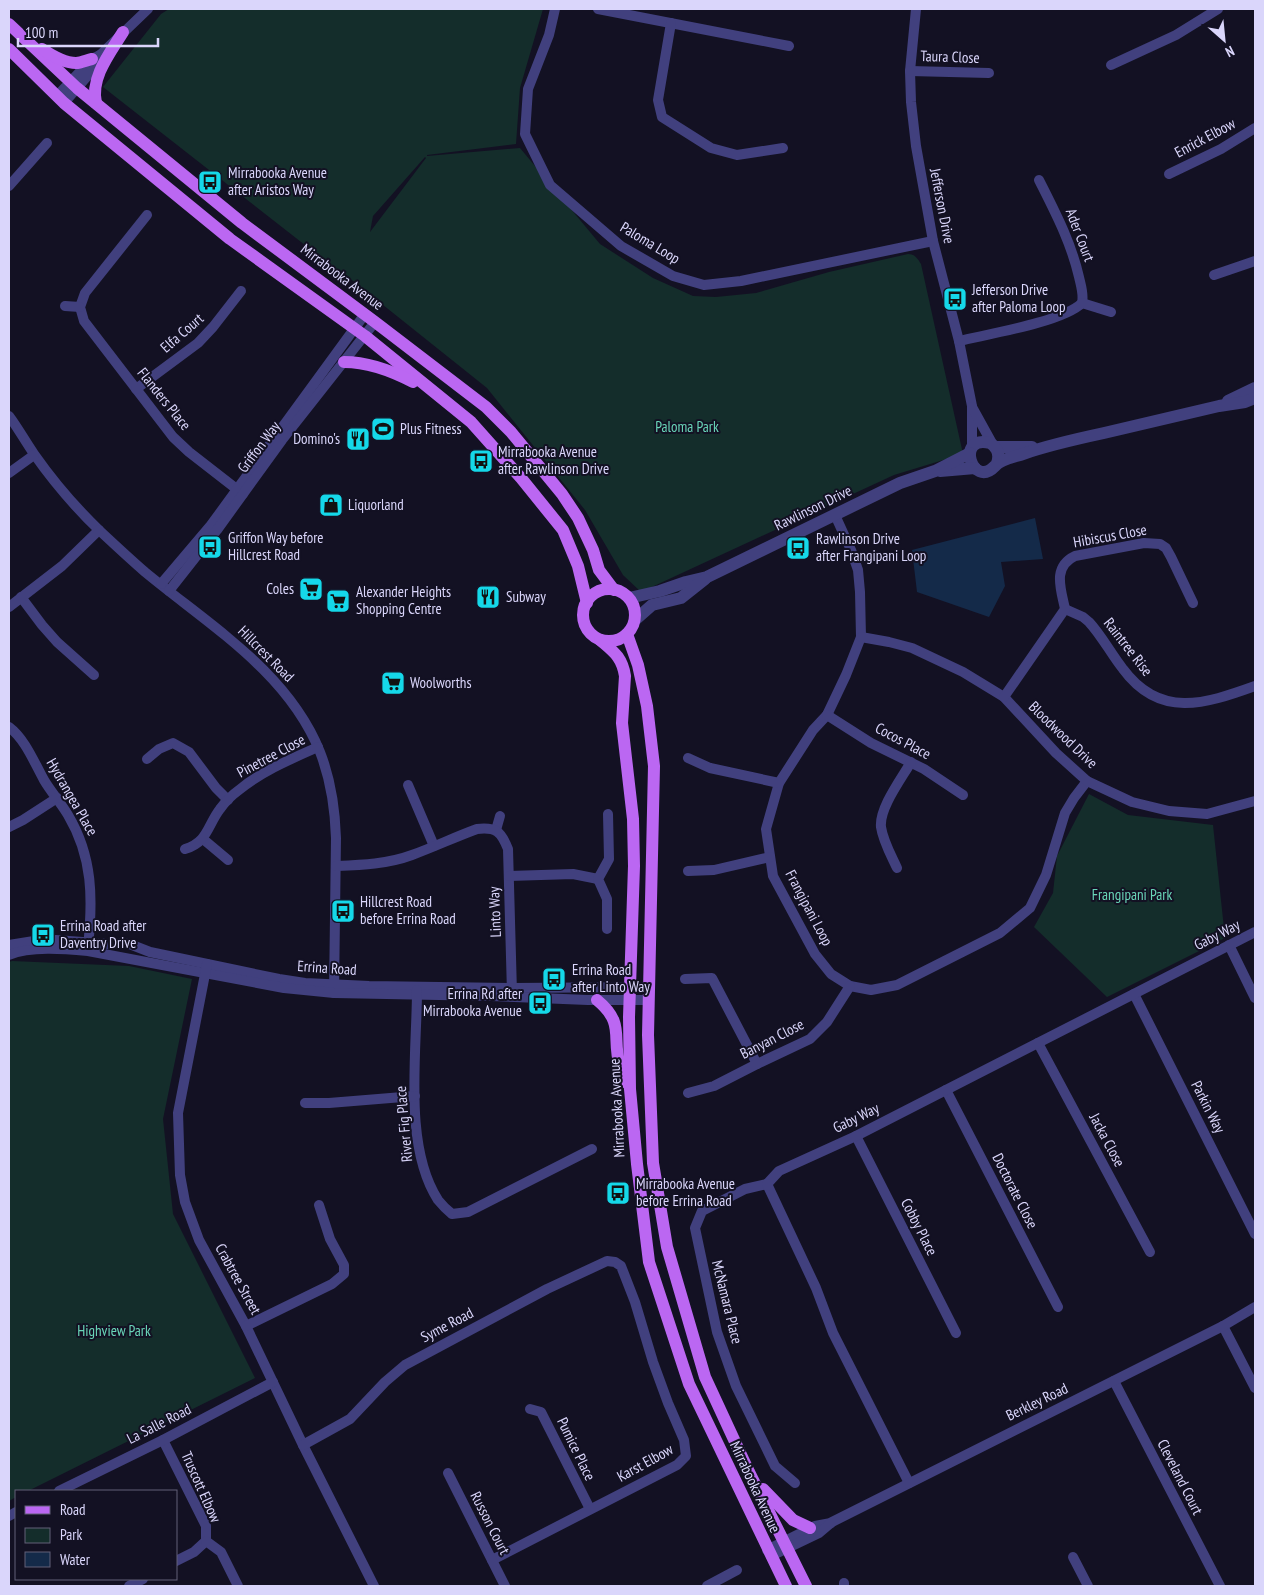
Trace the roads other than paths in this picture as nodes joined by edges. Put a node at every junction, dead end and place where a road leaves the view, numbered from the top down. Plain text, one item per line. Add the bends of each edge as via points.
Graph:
1 (148, 9) edge
2 (556, 9) edge
3 (598, 9) edge
4 (916, 9) edge
5 (1218, 9) edge
6 (671, 23) junction
7 (13, 28) edge
8 (123, 32) junction
9 (789, 46) dead end
10 (9, 49) edge
11 (96, 57) junction
12 (1111, 65) dead end
13 (910, 71) junction
14 (989, 73) dead end
15 (74, 85) junction
16 (61, 99) junction
17 (96, 103) junction
18 (1255, 128) edge
19 (47, 143) dead end
20 (783, 148) dead end
21 (1169, 174) dead end
22 (1039, 180) dead end
23 (9, 186) edge
24 (147, 215) dead end
25 (933, 241) junction
26 (1255, 261) edge
27 (1214, 275) dead end
28 (241, 291) dead end
29 (1082, 303) junction
30 (65, 306) dead end
31 (80, 307) junction
32 (1111, 312) dead end
33 (370, 318) junction
34 (354, 328) junction
35 (365, 336) junction
36 (958, 340) junction
37 (344, 362) junction
38 (1255, 388) edge
39 (136, 389) junction
40 (434, 392) junction
41 (1255, 398) edge
42 (972, 406) junction
43 (1219, 406) junction
44 (9, 416) edge
45 (994, 446) junction
46 (1042, 447) junction
47 (971, 450) junction
48 (34, 455) junction
49 (997, 463) junction
50 (975, 468) junction
51 (935, 471) junction
52 (9, 473) edge
53 (240, 491) junction
54 (835, 515) junction
55 (99, 530) junction
56 (707, 577) junction
57 (165, 587) junction
58 (614, 590) junction
59 (21, 597) junction
60 (629, 598) junction
61 (587, 603) junction
62 (1193, 603) dead end
63 (9, 607) edge
64 (1065, 609) junction
65 (635, 620) junction
66 (627, 634) junction
67 (861, 637) junction
68 (600, 640) junction
69 (94, 675) dead end
70 (1255, 686) edge
71 (1004, 697) junction
72 (827, 715) junction
73 (9, 727) edge
74 (318, 747) junction
75 (688, 758) dead end
76 (147, 759) dead end
77 (911, 762) junction
78 (1087, 781) junction
79 (779, 783) junction
80 (408, 786) dead end
81 (963, 795) dead end
82 (57, 798) junction
83 (228, 800) junction
84 (1255, 801) edge
85 (608, 814) dead end
86 (500, 816) dead end
87 (9, 828) edge
88 (496, 830) junction
89 (203, 839) junction
90 (434, 846) junction
91 (186, 849) dead end
92 (770, 857) junction
93 (228, 860) dead end
94 (336, 866) junction
95 (896, 868) dead end
96 (688, 871) dead end
97 (509, 876) junction
98 (598, 879) junction
99 (607, 929) dead end
100 (1255, 932) edge
101 (9, 945) edge
102 (88, 946) junction
103 (1229, 946) junction
104 (9, 955) edge
105 (206, 968) junction
106 (684, 979) dead end
107 (850, 986) junction
108 (334, 988) junction
109 (417, 991) junction
110 (512, 992) junction
111 (648, 993) junction
112 (630, 994) junction
113 (1134, 994) junction
114 (1255, 998) edge
115 (597, 1000) junction
116 (1038, 1042) junction
117 (757, 1064) junction
118 (630, 1089) junction
119 (946, 1090) junction
120 (688, 1093) dead end
121 (415, 1096) junction
122 (305, 1103) dead end
123 (856, 1136) junction
124 (592, 1149) dead end
125 (767, 1184) junction
126 (318, 1205) dead end
127 (1255, 1234) edge
128 (1150, 1252) dead end
129 (621, 1266) joint
130 (1058, 1307) dead end
131 (1255, 1308) edge
132 (246, 1326) junction
133 (1223, 1326) junction
134 (956, 1332) dead end
135 (1114, 1381) junction
136 (273, 1382) junction
137 (1255, 1388) edge
138 (530, 1408) dead end
139 (163, 1440) junction
140 (302, 1445) junction
141 (749, 1472) junction
142 (448, 1473) dead end
143 (795, 1483) dead end
144 (909, 1483) junction
145 (61, 1490) edge
146 (590, 1509) junction
147 (832, 1522) junction
148 (810, 1528) junction
149 (206, 1541) junction
150 (785, 1545) junction
151 (769, 1553) junction
152 (1073, 1557) dead end
153 (178, 1560) edge
154 (492, 1560) junction
155 (737, 1570) dead end
156 (141, 1580) edge
157 (129, 1586) edge
158 (238, 1586) edge
159 (374, 1586) edge
160 (505, 1586) edge
161 (708, 1586) edge
162 (786, 1586) edge
163 (806, 1586) edge
164 (1088, 1586) edge
165 (1220, 1586) edge

1 - 8 street
2 - 25 street, Paloma Loop via 528,90 526,134 550,185 621,246 673,276 704,285 741,281
3 - 6 street
4 - 13 street, Jefferson Drive
5 - 12 street via 1176,36
6 - 9 street
6 - 20 street via 658,100 662,117 712,148 737,155
7 - 11 main road via 62,59 77,63
7 - 15 main road, Mirrabooka Avenue
8 - 11 street
8 - 17 main road via 98,78 94,91
10 - 16 main road, Mirrabooka Avenue
11 - 15 street
13 - 14 street, Taura Close
13 - 25 street, Jefferson Drive via 916,146
15 - 16 street
15 - 17 main road, Mirrabooka Avenue
16 - 34 main road, Mirrabooka Avenue via 230,239
17 - 33 main road, Mirrabooka Avenue via 242,223
18 - 21 street, Enrick Elbow
19 - 23 street
22 - 29 street, Ader Court via 1069,240 1083,292
24 - 31 street via 86,293
25 - 36 street, Jefferson Drive
26 - 27 street
28 - 39 street, Elfa Court via 198,343
29 - 32 street
29 - 36 street via 1054,317
30 - 31 street
31 - 39 street, Flanders Place via 84,321
33 - 34 street, Griffon Way
33 - 35 street, Griffon Way
33 - 58 main road, Mirrabooka Avenue via 486,407 511,432 568,502 593,550 599,570
34 - 35 main road, Mirrabooka Avenue
34 - 53 street, Griffon Way
35 - 37 street, Griffon Way
35 - 40 main road, Mirrabooka Avenue
36 - 42 street, Jefferson Drive
37 - 40 main road via 393,372
37 - 53 street, Griffon Way
38 - 43 street, Rawlinson Drive
39 - 53 street, Flanders Place via 173,437
40 - 61 main road, Mirrabooka Avenue via 470,422 563,530 578,566
41 - 43 street, Rawlinson Drive
42 - 45 street, Jefferson Drive
42 - 47 street, Jefferson Drive
43 - 46 street, Rawlinson Drive
44 - 48 street, Hillcrest Road
45 - 46 street, Rawlinson Drive
45 - 47 street, Rawlinson Drive via 982,442
45 - 49 street
46 - 49 street, Rawlinson Drive
47 - 50 street via 970,461
47 - 51 street, Rawlinson Drive
48 - 52 street
48 - 55 street, Hillcrest Road
49 - 50 street, Rawlinson Drive via 986,471
50 - 51 street, Rawlinson Drive
51 - 54 street, Rawlinson Drive via 900,483
53 - 57 street, Griffon Way via 218,530
54 - 56 street, Rawlinson Drive
54 - 67 street, Frangipani Loop via 858,570
55 - 57 street, Hillcrest Road
55 - 59 street via 62,566
56 - 60 street, Rawlinson Drive
56 - 65 street, Rawlinson Drive via 681,598 652,605
57 - 74 street, Hillcrest Road via 255,662 292,703
58 - 60 main road, Mirrabooka Avenue
58 - 61 main road via 598,592
59 - 63 street
59 - 69 street via 57,642
60 - 65 main road
61 - 68 main road, Mirrabooka Avenue via 584,623
62 - 64 street, Hibiscus Close via 1166,548 1160,544 1144,543 1075,556 1065,563 1059,576
64 - 70 street, Raintree Rise via 1089,622 1135,683 1163,700 1186,704 1203,702
64 - 71 street
65 - 66 main road
66 - 68 main road via 614,641
66 - 111 main road, Mirrabooka Avenue via 647,706 654,766
67 - 71 street, Bloodwood Drive via 912,648 964,672
67 - 72 street, Frangipani Loop
68 - 112 main road, Mirrabooka Avenue via 619,657 625,676 622,723 633,818 634,866
71 - 78 street, Bloodwood Drive
72 - 77 street, Cocos Place via 871,743
72 - 79 street, Frangipani Loop via 813,730
73 - 82 street, Hydrangea Place via 17,733
74 - 83 street, Pinetree Close via 268,771
74 - 94 street, Hillcrest Road via 335,812
75 - 79 street via 710,768
76 - 83 street via 160,748 173,743 189,752
77 - 81 street, Cocos Place
77 - 95 street via 881,821
78 - 84 street, Bloodwood Drive via 1132,802 1169,810 1207,814
78 - 107 street, Frangipani Loop via 1066,812 1041,888 1030,908 1018,919 1000,933 898,985 871,990
79 - 92 street, Frangipani Loop via 766,829
80 - 90 street
82 - 87 street
82 - 102 street, Hydrangea Place via 86,854 91,894
83 - 89 street, Pinetree Close
85 - 98 street via 609,859
86 - 88 street
88 - 90 street via 477,829
88 - 97 street, Linto Way via 508,849
89 - 91 street
89 - 93 street
90 - 94 street via 398,860
92 - 96 street via 714,870
92 - 107 street, Frangipani Loop via 773,876 815,954 831,974
94 - 108 street, Hillcrest Road
97 - 98 street via 573,874
97 - 110 street, Linto Way
98 - 99 street via 607,899
100 - 103 street, Gaby Way
101 - 102 street, Errina Road via 41,941
102 - 104 street, Errina Road via 28,950
102 - 105 street, Errina Road
103 - 113 street, Gaby Way
103 - 114 street
105 - 108 street, Errina Road via 284,988
105 - 132 street, Crabtree Street via 178,1113 180,1175 185,1202 199,1240
106 - 117 street via 712,978
107 - 117 street, Banyan Close via 827,1022 810,1039
108 - 109 street, Errina Road
109 - 110 street, Errina Road
109 - 121 street, River Fig Place
110 - 112 street, Errina Road
110 - 115 street, Errina Road
111 - 112 street, Errina Road
111 - 141 main road, Mirrabooka Avenue via 652,1163 667,1248 705,1377
112 - 115 street, Errina Road
112 - 118 main road, Mirrabooka Avenue
113 - 116 street, Gaby Way
113 - 127 street, Parkin Way
115 - 118 main road via 606,1008 616,1027 620,1066
116 - 119 street, Gaby Way
116 - 128 street, Jacka Close
117 - 120 street, Banyan Close via 714,1086
118 - 151 main road, Mirrabooka Avenue via 649,1262 689,1384
119 - 123 street, Gaby Way
119 - 130 street, Doctorate Close
121 - 122 street
121 - 124 street, River Fig Place via 421,1162 439,1201 452,1214 468,1212
123 - 125 street, Gaby Way via 779,1172
123 - 134 street, Cobby Place
125 - 143 street, McNamara Place via 745,1189 702,1211 695,1228 717,1332 736,1386 775,1466
125 - 144 street via 816,1288 833,1333
126 - 132 street via 330,1239 344,1265 344,1274 332,1284
129 - 140 street, Syme Road via 608,1261 547,1289 405,1365 384,1382 350,1419
129 - 146 street, Karst Elbow via 653,1362 684,1440 686,1456 677,1465
131 - 133 street, Berkley Road
132 - 136 street, Crabtree Street
133 - 135 street, Berkley Road
133 - 137 street
135 - 144 street, Berkley Road
135 - 165 street, Cleveland Court
136 - 139 street, La Salle Road
136 - 140 street, Crabtree Street
138 - 146 street, Pumice Place via 541,1412
139 - 145 street, La Salle Road
139 - 149 street, Truscott Elbow via 206,1526
140 - 159 street, Crabtree Street
141 - 148 main road via 788,1516
141 - 150 main road, Mirrabooka Avenue
142 - 154 street, Russon Court
144 - 147 street, Berkley Road
146 - 154 street, Karst Elbow
147 - 148 street, Berkley Road
147 - 150 street, Berkley Road via 819,1533
148 - 150 street, Berkley Road
149 - 153 street, Truscott Elbow
149 - 158 street via 221,1552
150 - 151 street, Berkley Road
150 - 163 main road, Mirrabooka Avenue
151 - 162 main road, Mirrabooka Avenue
152 - 164 street
154 - 160 street, Russon Court
155 - 161 street
156 - 157 street

